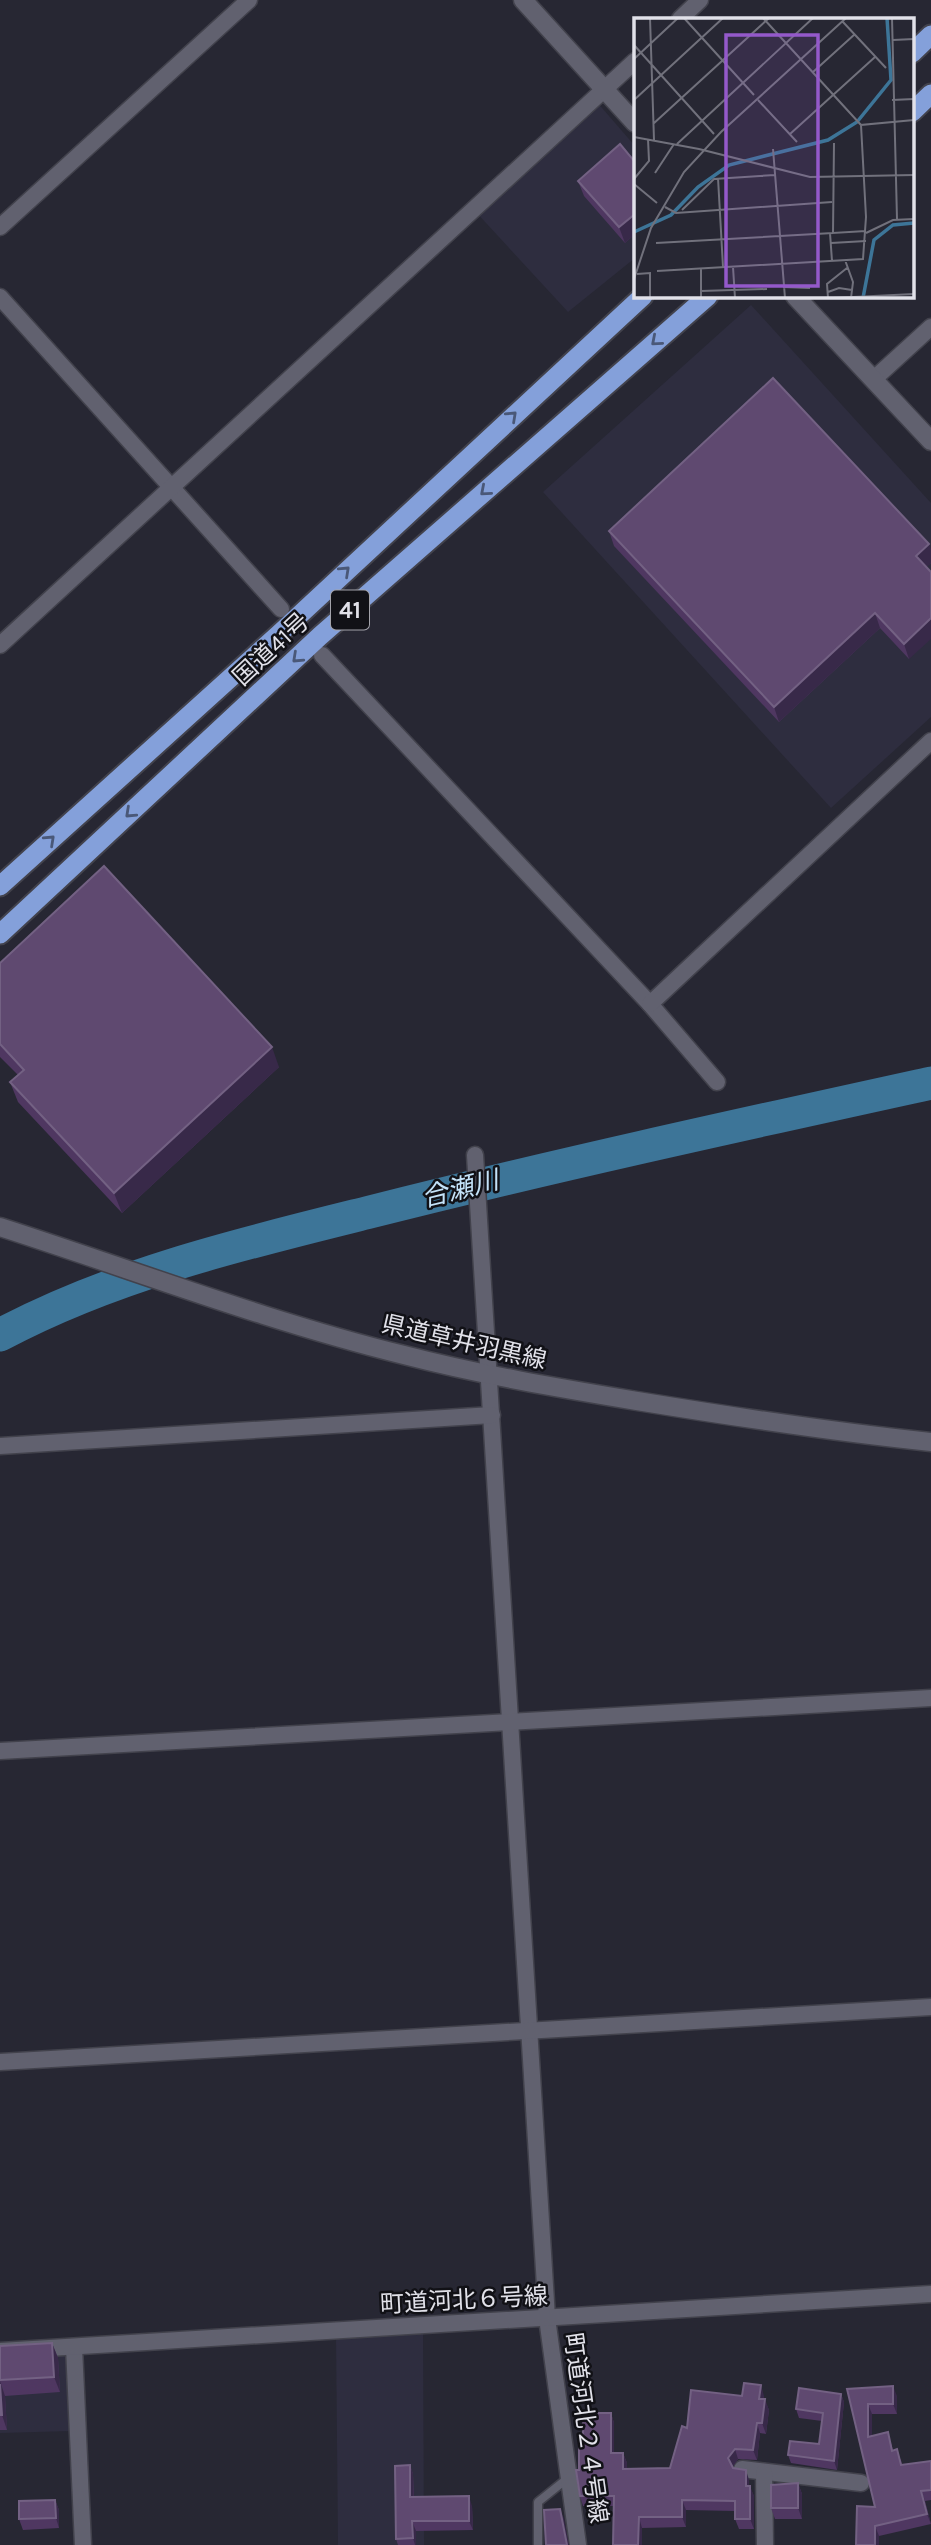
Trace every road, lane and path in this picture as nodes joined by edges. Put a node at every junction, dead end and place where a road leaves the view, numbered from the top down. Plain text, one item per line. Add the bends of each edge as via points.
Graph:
1 (248, 0) edge
2 (523, 0) edge
3 (700, 0) edge
4 (681, 18) edge
5 (931, 35) edge
6 (914, 50) edge
7 (634, 62) edge
8 (605, 89) junction
9 (931, 94) edge
10 (914, 109) edge
11 (634, 122) edge
12 (0, 227) edge
13 (0, 297) edge
14 (641, 298) edge
15 (706, 298) edge
16 (796, 298) edge
17 (931, 327) edge
18 (875, 378) junction
19 (931, 441) edge
20 (173, 487) junction
21 (281, 609) dead end
22 (0, 645) edge
23 (322, 654) dead end
24 (931, 741) edge
25 (0, 886) edge
26 (0, 934) edge
27 (650, 1004) junction
28 (717, 1082) dead end
29 (475, 1155) dead end
30 (0, 1227) edge
31 (489, 1375) junction
32 (492, 1415) junction
33 (931, 1442) edge
34 (0, 1446) edge
35 (931, 1698) edge
36 (511, 1724) junction
37 (0, 1751) edge
38 (931, 2007) edge
39 (529, 2031) junction
40 (0, 2062) edge
41 (931, 2294) edge
42 (547, 2318) junction
43 (74, 2347) junction
44 (0, 2351) edge
45 (742, 2469) edge
46 (764, 2472) junction
47 (570, 2476) junction
48 (862, 2483) dead end
49 (83, 2545) edge
50 (538, 2545) edge
51 (578, 2545) edge
52 (765, 2545) edge

1 - 12 street
2 - 8 main road
3 - 4 street
5 - 6 highway
7 - 8 street
8 - 11 main road
8 - 20 street
9 - 10 highway
13 - 20 street
25 -> 14 highway, 国道41号 / 41
15 -> 26 highway, 国道41号 / 41 via 320,636
16 - 18 main road
17 - 18 street
18 - 19 main road
20 - 21 street
20 - 22 street
23 - 27 street
24 - 27 street
27 - 28 street
29 - 31 street, 町道河北２４号線
30 - 31 main road, 県道草井羽黒線 via 178,1289 390,1352
31 - 32 street, 町道河北２４号線
31 - 33 main road, 県道草井羽黒線 via 818,1429
32 - 34 street
32 - 36 street, 町道河北２４号線
35 - 36 street
36 - 37 street
36 - 39 street, 町道河北２４号線
38 - 39 street
39 - 40 street
39 - 42 street, 町道河北２４号線
41 - 42 street, 町道河北６号線
42 - 43 street, 町道河北６号線
42 - 47 street, 町道河北２４号線
43 - 44 street, 町道河北６号線
43 - 49 street
45 - 46 street
46 - 48 street
46 - 52 street
47 - 50 lane via 538,2502
47 - 51 street, 町道河北２４号線

